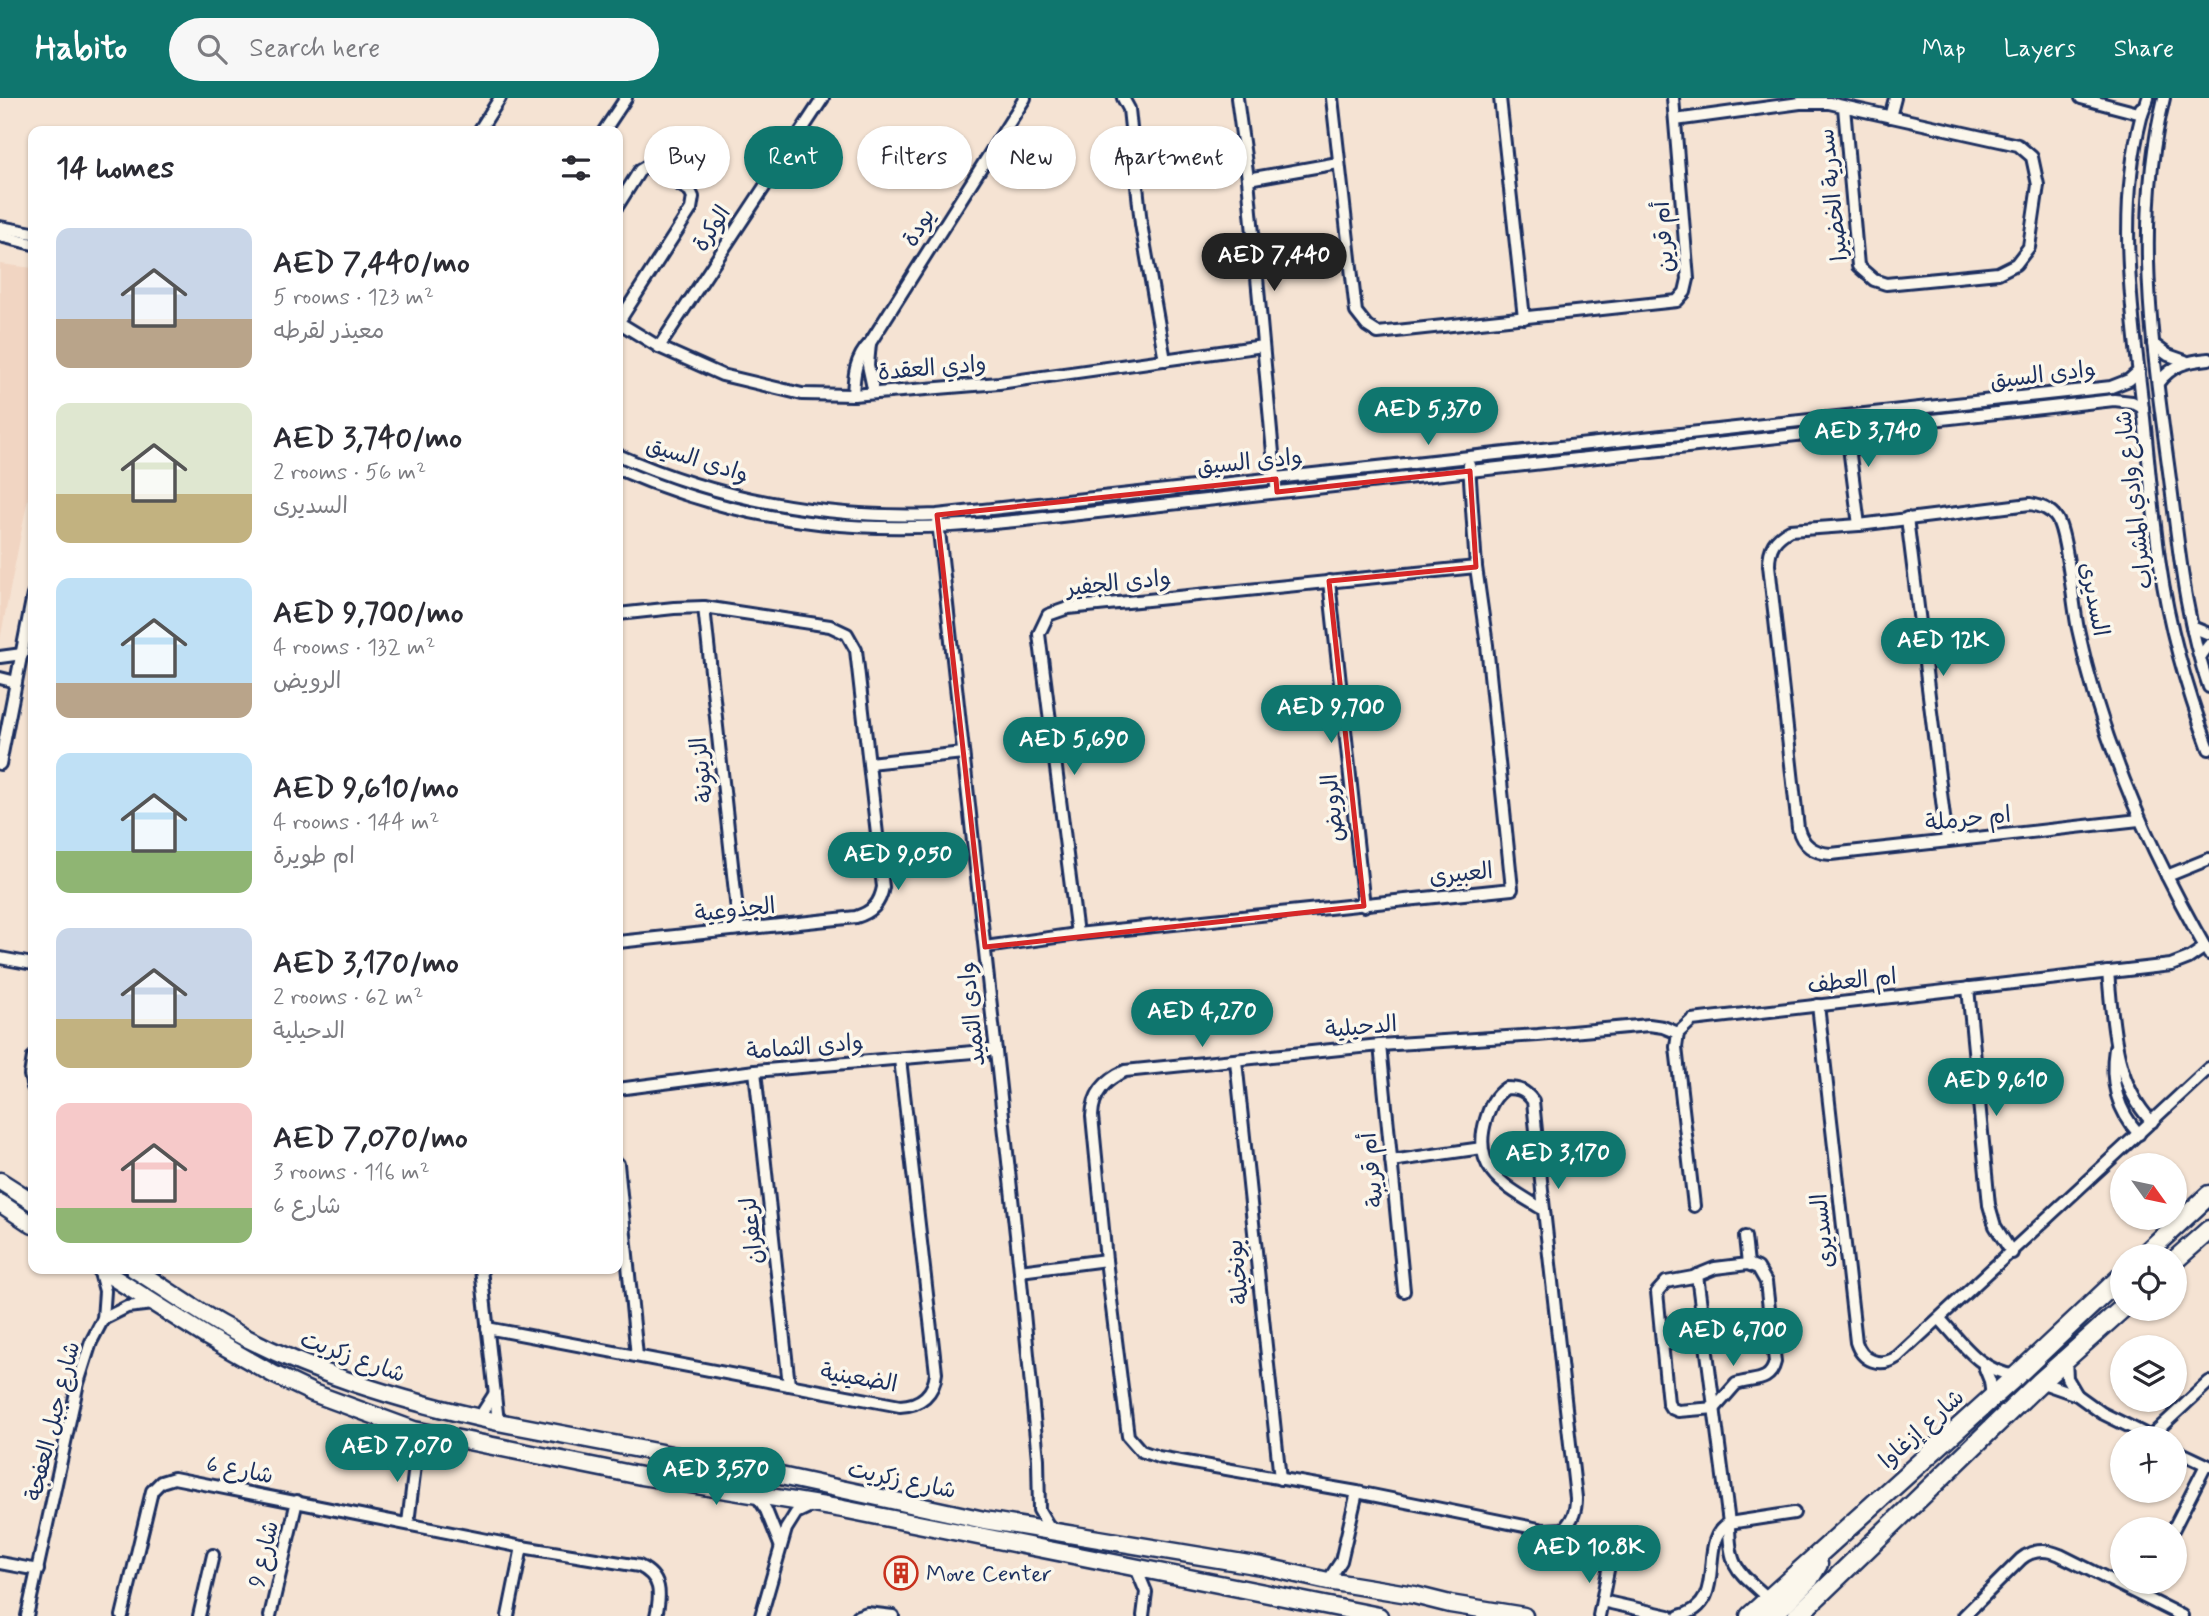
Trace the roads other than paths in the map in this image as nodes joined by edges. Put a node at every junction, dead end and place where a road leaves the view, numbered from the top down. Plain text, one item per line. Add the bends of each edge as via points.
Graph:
1 (500, 98) edge
2 (626, 98) edge
3 (822, 98) edge
4 (1025, 98) edge
5 (1123, 98) edge
6 (1237, 98) edge
7 (1332, 98) edge
8 (1500, 98) edge
9 (1673, 98) edge
10 (1895, 98) edge
11 (2081, 98) edge
12 (2142, 98) edge
13 (2148, 98) edge
14 (2164, 98) edge
15 (2171, 98) edge
16 (1801, 101) edge
17 (2102, 101) edge
18 (1844, 107) junction
19 (2141, 114) junction
20 (1890, 117) junction
21 (1675, 120) junction
22 (482, 126) edge
23 (607, 126) edge
24 (2158, 132) junction
25 (1338, 163) junction
26 (1248, 179) junction
27 (623, 197) edge
28 (0, 227) edge
29 (28, 232) edge
30 (0, 236) edge
31 (28, 243) edge
32 (623, 314) edge
33 (1524, 318) junction
34 (623, 325) edge
35 (870, 343) junction
36 (2154, 344) junction
37 (659, 346) junction
38 (1263, 346) junction
39 (2209, 359) edge
40 (1165, 360) junction
41 (2185, 362) junction
42 (2138, 371) junction
43 (2158, 383) junction
44 (874, 393) junction
45 (853, 395) junction
46 (2143, 408) junction
47 (1846, 417) junction
48 (1847, 430) junction
49 (623, 457) edge
50 (1468, 459) junction
51 (623, 471) edge
52 (1470, 471) junction
53 (1276, 480) junction
54 (1277, 492) junction
55 (937, 515) junction
56 (1907, 518) junction
57 (1859, 525) junction
58 (939, 528) junction
59 (1476, 567) junction
60 (1329, 581) junction
61 (704, 607) junction
62 (623, 613) edge
63 (28, 622) edge
64 (2192, 627) junction
65 (2209, 634) edge
66 (2209, 645) edge
67 (22, 654) junction
68 (0, 657) edge
69 (2200, 657) junction
70 (0, 678) edge
71 (16, 682) junction
72 (2209, 687) edge
73 (2209, 749) edge
74 (963, 753) junction
75 (869, 763) junction
76 (0, 764) edge
77 (2139, 820) junction
78 (1947, 841) junction
79 (1805, 843) joint
80 (2209, 859) edge
81 (2167, 876) junction
82 (1364, 906) junction
83 (739, 929) junction
84 (1077, 934) junction
85 (623, 941) edge
86 (985, 947) junction
87 (2207, 950) edge
88 (0, 958) edge
89 (28, 963) edge
90 (2108, 972) junction
91 (1968, 988) junction
92 (1818, 1005) junction
93 (1678, 1033) junction
94 (1380, 1045) junction
95 (2116, 1045) junction
96 (996, 1050) junction
97 (900, 1059) junction
98 (1236, 1062) junction
99 (2209, 1068) edge
100 (755, 1071) junction
101 (623, 1088) edge
102 (2152, 1122) junction
103 (2138, 1134) junction
104 (1482, 1148) junction
105 (1391, 1161) junction
106 (0, 1181) edge
107 (2209, 1195) edge
108 (28, 1199) edge
109 (0, 1203) edge
110 (1694, 1206) dead end
111 (1544, 1210) junction
112 (623, 1217) edge
113 (28, 1222) edge
114 (2209, 1230) edge
115 (1745, 1237) dead end
116 (2156, 1244) edge
117 (2187, 1249) edge
118 (2012, 1253) junction
119 (1106, 1260) junction
120 (1748, 1264) junction
121 (1020, 1271) junction
122 (101, 1274) edge
123 (108, 1274) edge
124 (142, 1274) edge
125 (481, 1274) edge
126 (1697, 1275) junction
127 (2110, 1287) edge
128 (1404, 1291) dead end
129 (155, 1303) junction
130 (103, 1319) junction
131 (1940, 1319) junction
132 (2110, 1320) edge
133 (486, 1328) junction
134 (1706, 1340) junction
135 (1662, 1344) junction
136 (636, 1356) junction
137 (2066, 1360) junction
138 (1984, 1366) junction
139 (2016, 1376) junction
140 (2040, 1382) junction
141 (2209, 1382) edge
142 (789, 1385) junction
143 (495, 1393) junction
144 (2077, 1395) junction
145 (1992, 1397) junction
146 (1715, 1408) junction
147 (479, 1418) junction
148 (498, 1422) junction
149 (2127, 1426) edge
150 (2163, 1426) edge
151 (421, 1431) junction
152 (2187, 1456) edge
153 (2208, 1466) edge
154 (1280, 1479) junction
155 (1357, 1492) junction
156 (757, 1496) junction
157 (297, 1501) junction
158 (813, 1505) junction
159 (1039, 1510) junction
160 (1794, 1513) dead end
161 (2180, 1517) edge
162 (408, 1523) junction
163 (1729, 1523) junction
164 (1026, 1528) junction
165 (1054, 1531) junction
166 (780, 1545) junction
167 (522, 1547) junction
168 (213, 1555) dead end
169 (1611, 1560) dead end
170 (1341, 1561) junction
171 (0, 1563) edge
172 (1136, 1568) junction
173 (38, 1570) junction
174 (1165, 1573) junction
175 (2110, 1580) edge
176 (1328, 1581) junction
177 (1345, 1583) junction
178 (1146, 1592) junction
179 (2139, 1594) edge
180 (1602, 1601) junction
181 (1770, 1608) edge
182 (27, 1616) edge
183 (122, 1616) edge
184 (199, 1616) edge
185 (272, 1616) edge
186 (508, 1616) edge
187 (656, 1616) edge
188 (761, 1616) edge
189 (858, 1616) edge
190 (893, 1616) edge
191 (1143, 1616) edge
192 (1379, 1616) edge
193 (1524, 1616) edge
194 (1598, 1616) edge
195 (1669, 1616) edge
196 (1679, 1616) edge
197 (1750, 1616) edge
198 (1797, 1616) edge
199 (1964, 1616) edge
200 (2182, 1616) edge

1 - 22 street
2 - 23 street
3 - 37 street, الوكرة
4 - 35 street, يودة
5 - 40 street via 1129,110 1141,224
6 - 26 street
7 - 25 street, أم قرين
8 - 33 street
9 - 21 street, أم قرين
10 - 20 street
11 - 17 street
12 - 19 street, شارع وادي المشراب
13 - 19 street, شارع وادي المشراب
14 - 24 street, شارع وادي المشراب
15 - 24 street
16 - 18 street, سدرية الخضيرا
16 - 21 street, سدرية الخضيرا
17 - 19 street
18 - 20 street, سدرية الخضيرا
18 - 20 street, سدرية الخضيرا via 1858,266 1886,284 1998,273 2016,264 2029,247 2038,186 2032,157 2018,145
19 - 42 street, شارع وادي المشراب via 2131,171 2128,231
21 - 33 street, أم قرين via 1688,279 1685,292 1677,302
24 - 36 street, شارع وادي المشراب via 2148,251
25 - 26 street
25 - 33 street, أم قرين via 1356,312 1367,326 1378,333
26 - 38 street
27 - 32 street via 645,167 657,170 693,197 691,209
28 - 29 street
30 - 31 street
34 - 37 street, وادي العقدة
35 - 44 street via 868,365
35 - 45 street, يودة via 855,367
36 - 41 street
36 - 43 street, شارع وادي المشراب
37 - 45 street, وادي العقدة via 722,374 802,394
38 - 40 street, وادي العقدة
38 - 53 street
39 - 41 street
40 - 44 street, وادي العقدة via 999,383
41 - 43 street
42 - 46 street, شارع وادي المشراب
42 - 47 street, وادى السيق via 2111,387
43 - 64 street, شارع وادي المشراب
44 - 45 street, وادي العقدة
46 - 48 street, وادى السيق via 2114,400
46 - 73 street, شارع وادي المشراب via 2160,565 2188,687
47 - 48 street
47 - 50 street, وادى السيق
48 - 52 street, وادى السيق
48 - 57 street
49 - 55 street, وادى السيق via 710,490 774,504 854,514
50 - 52 street, العبيرى
50 - 53 street, وادى السيق
51 - 58 street, وادى السيق via 688,496 762,516 850,527
52 - 54 street, وادى السيق
52 - 59 street, العبيرى
53 - 54 street
53 - 55 street, وادى السيق
54 - 58 street, وادى السيق
55 - 58 street, وادى الثميد
56 - 57 street, السديرى
56 - 77 street, السديرى via 2030,503 2056,517 2087,668
56 - 78 street
57 - 79 street, السديرى via 1790,530 1780,535 1769,554 1798,828
58 - 74 street, وادى الثميد
59 - 60 street, وادى الجفير
59 - 82 street, العبيرى via 1512,889
60 - 82 street, الرويض
60 - 84 street, وادى الجفير via 1069,608 1048,615 1039,635
61 - 62 street, الجذوعية
61 - 75 street, الجذوعية via 830,626 847,634 856,650
61 - 83 street, الزيتونة
63 - 67 street
64 - 65 street
64 - 69 street, شارع وادي المشراب
66 - 69 street
67 - 68 street
67 - 71 street
69 - 72 street, شارع وادي المشراب
70 - 71 street
71 - 76 street
74 - 75 street
74 - 86 street, وادى الثميد
75 - 83 street, الجذوعية via 883,887 878,904 856,917
77 - 78 street, ام حرملة
77 - 81 street, السديرى
78 - 79 street, ام حرملة via 1826,854
80 - 81 street
81 - 87 street, السديرى
82 - 84 street, العبيرى
83 - 85 street, الجذوعية
84 - 86 street, العبيرى
86 - 96 street, وادى الثميد
87 - 90 street, ام العطف via 2171,965
88 - 89 street
90 - 91 street, ام العطف
90 - 95 street
91 - 92 street, ام العطف
91 - 118 street via 1989,1205
92 - 93 street, ام العطف via 1698,1018
92 - 131 street, السديرى via 1858,1348 1869,1360 1890,1362
93 - 94 street, الدحيلية via 1649,1025
93 - 110 street
94 - 98 street, الدحيلية
94 - 105 street, أم قريبة
95 - 102 street via 2131,1094
95 - 103 street via 2116,1093
96 - 97 street, وادى الثمامة
96 - 121 street, وادى الثميد
97 - 100 street, وادى الثمامة
97 - 142 street, الضعينية via 935,1382 918,1403 900,1406
98 - 119 street, الدحيلية via 1125,1072 1108,1080 1098,1093 1091,1116
98 - 154 street, بونخيلة
99 - 102 street, السديرى
100 - 101 street, وادى الثمامة
100 - 142 street, لزعفران
102 - 103 street, السديرى
103 - 118 street, السديرى
104 - 105 street
104 - 111 street via 1496,1178
104 - 111 street, الدحيلية via 1484,1125 1497,1094 1506,1088 1527,1092 1533,1101
105 - 128 street, أم قريبة
106 - 108 main road
107 - 116 main road
109 - 113 main road
111 - 155 street, الدحيلية via 1576,1498 1572,1521 1564,1529 1544,1530
112 - 136 street
114 - 117 main road
115 - 120 street
118 - 131 street, السديرى
119 - 121 street
119 - 154 street, الدحيلية via 1125,1423 1134,1444 1158,1457
120 - 126 street
120 - 146 street via 1762,1272 1766,1282 1774,1366 1762,1380 1731,1387
121 - 159 street, وادى الثميد
122 - 130 street, شارع جبل العفجة via 106,1291
123 - 129 main road, شارع زكريت
124 - 147 main road, شارع زكريت via 221,1324 344,1381
125 - 133 street
126 - 134 street
126 - 135 street via 1666,1282 1657,1292
127 - 139 main road, شارع إزغاوا
129 - 130 street, شارع جبل العفجة via 127,1307
129 - 151 main road, شارع زكريت via 293,1384
130 - 173 street, شارع جبل العفجة via 78,1383
131 - 138 street
132 - 137 main road
133 - 136 street, الضعينية
133 - 143 street
134 - 135 street
134 - 146 street
135 - 146 street via 1669,1406 1678,1410
136 - 142 street, الضعينية
137 - 140 main road
137 - 144 street via 2067,1378
138 - 139 street
138 - 145 street
139 - 145 main road, شارع إزغاوا
140 - 144 street
140 - 198 main road
141 - 150 street
143 - 147 street
143 - 148 street
144 - 149 street
145 - 181 main road, شارع إزغاوا via 1825,1548
146 - 163 street
147 - 148 main road, شارع زكريت
148 - 164 main road, شارع زكريت
151 - 156 main road, شارع زكريت
151 - 162 street
152 - 153 street
153 - 161 street
154 - 155 street, الدحيلية
155 - 170 street
156 - 158 main road, شارع زكريت
156 - 166 street
157 - 162 street, شارع 6
157 - 183 street, شارع 6 via 174,1478 161,1482 152,1492
157 - 185 street, شارع 9
158 - 166 street via 796,1513
158 - 172 main road, شارع زكريت
159 - 164 street
159 - 165 street
160 - 163 street
162 - 167 street, شارع 6
163 - 181 street via 1734,1565
163 - 196 street via 1716,1539 1703,1601
164 - 165 main road, شارع زكريت
165 - 176 main road, شارع زكريت
166 - 188 street
167 - 186 street
167 - 187 street, شارع 6 via 647,1570 660,1591
168 - 184 street
169 - 180 street
170 - 176 street
170 - 177 street
171 - 173 street
172 - 174 main road, شارع زكريت
172 - 178 street
173 - 182 street, شارع جبل العفجة
174 - 178 street
174 - 192 main road, شارع زكريت
175 - 199 street via 2055,1553 2037,1551 2021,1559
176 - 177 main road, شارع زكريت
177 - 193 main road, شارع زكريت
178 - 191 street
179 - 200 street
180 - 194 street
180 - 195 street
181 - 197 main road, شارع إزغاوا
189 - 190 street

